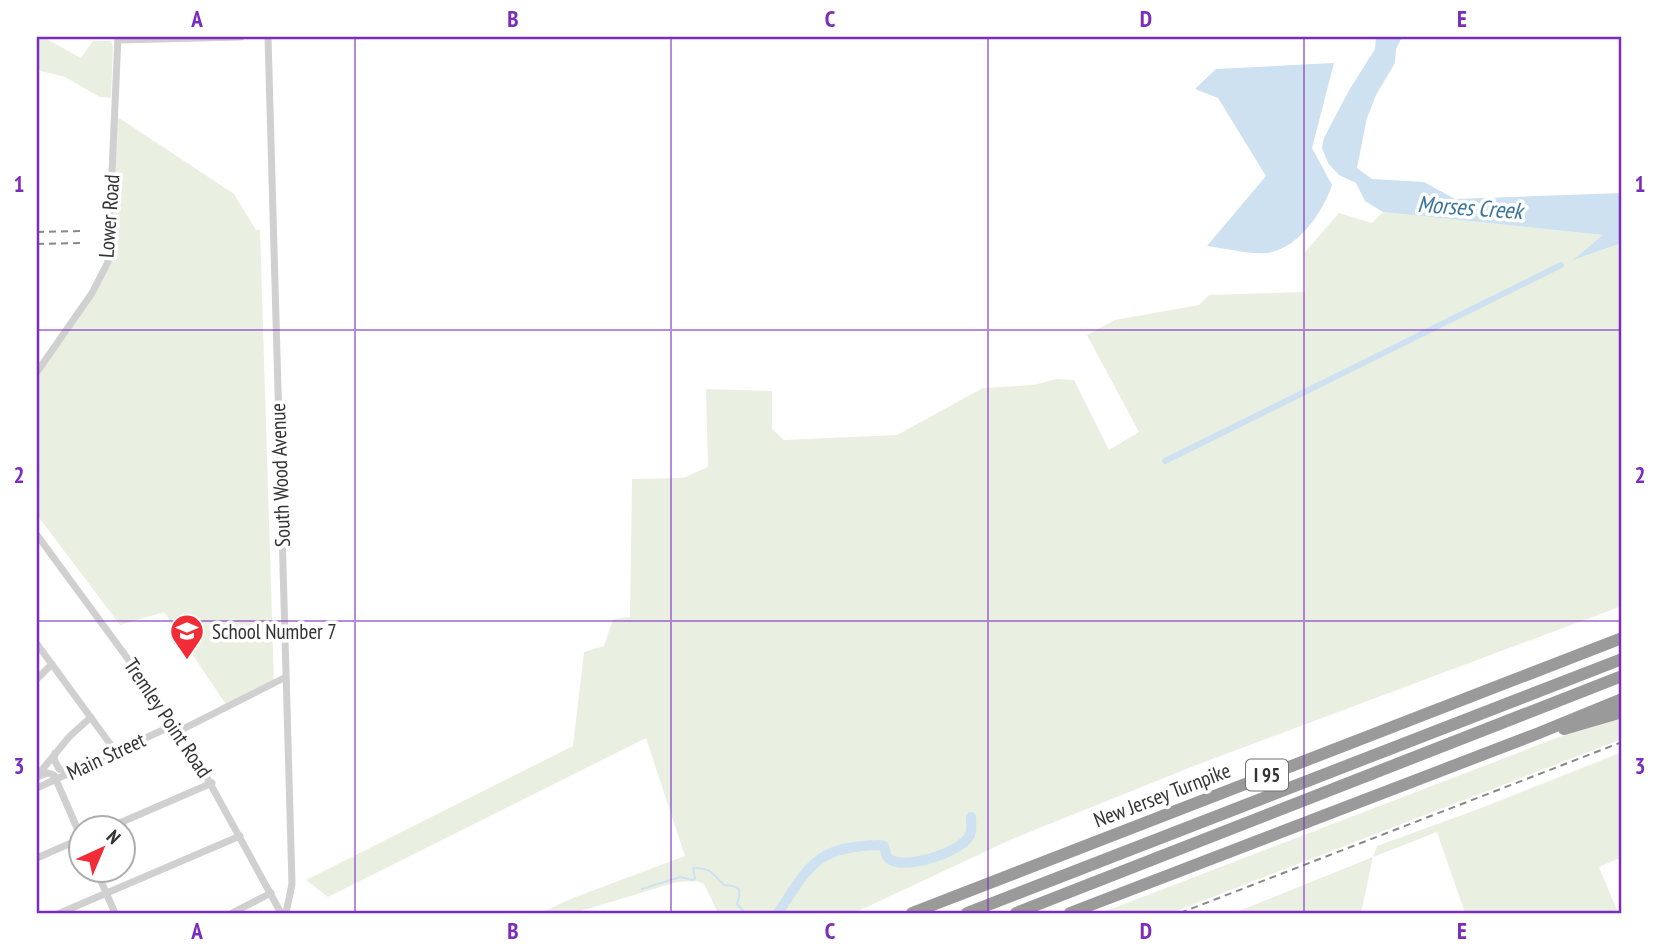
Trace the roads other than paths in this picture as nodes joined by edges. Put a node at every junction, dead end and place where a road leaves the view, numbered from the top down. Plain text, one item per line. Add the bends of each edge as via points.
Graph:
1 (241, 37) edge
2 (268, 37) edge
3 (118, 38) edge
4 (37, 372) edge
5 (37, 535) edge
6 (1622, 638) edge
7 (37, 644) edge
8 (1622, 659) edge
9 (52, 664) junction
10 (1622, 676) edge
11 (286, 677) junction
12 (37, 679) edge
13 (1622, 699) edge
14 (1622, 712) edge
15 (90, 717) junction
16 (178, 727) junction
17 (1539, 733) junction
18 (116, 752) junction
19 (55, 753) junction
20 (72, 772) junction
21 (37, 777) edge
22 (54, 780) junction
23 (212, 783) junction
24 (37, 788) edge
25 (70, 814) edge
26 (136, 816) edge
27 (240, 836) junction
28 (66, 844) edge
29 (37, 858) edge
30 (102, 884) edge
31 (106, 893) junction
32 (271, 893) junction
33 (60, 913) edge
34 (115, 913) edge
35 (232, 913) edge
36 (281, 913) edge
37 (286, 913) edge
38 (912, 913) edge
39 (967, 913) edge
40 (1016, 913) edge
41 (1070, 913) edge

1 - 3 street
2 - 11 street, South Wood Avenue
3 - 4 street, Lower Road via 108,262
5 - 16 street, Tremley Point Road
6 - 38 highway, New Jersey Turnpike / I 95
7 - 9 street
8 - 39 highway, New Jersey Turnpike / I 95
9 - 12 street
9 - 15 street
10 - 40 highway, I 95
11 - 16 street, Main Street
11 - 37 street, South Wood Avenue via 292,884
13 - 17 highway
14 - 17 highway
15 - 18 street
15 - 19 street
16 - 18 street, Main Street
16 - 23 street, Tremley Point Road
17 - 41 highway
18 - 20 street, Main Street
19 - 20 street via 59,769
19 - 21 street
20 - 22 street, Main Street
21 - 22 street
22 - 24 street, Main Street
22 - 25 street
23 - 26 street
23 - 27 street, Tremley Point Road
27 - 31 street
27 - 32 street, Tremley Point Road
28 - 29 street
30 - 31 street
31 - 33 street
31 - 34 street
32 - 35 street
32 - 36 street, Tremley Point Road

